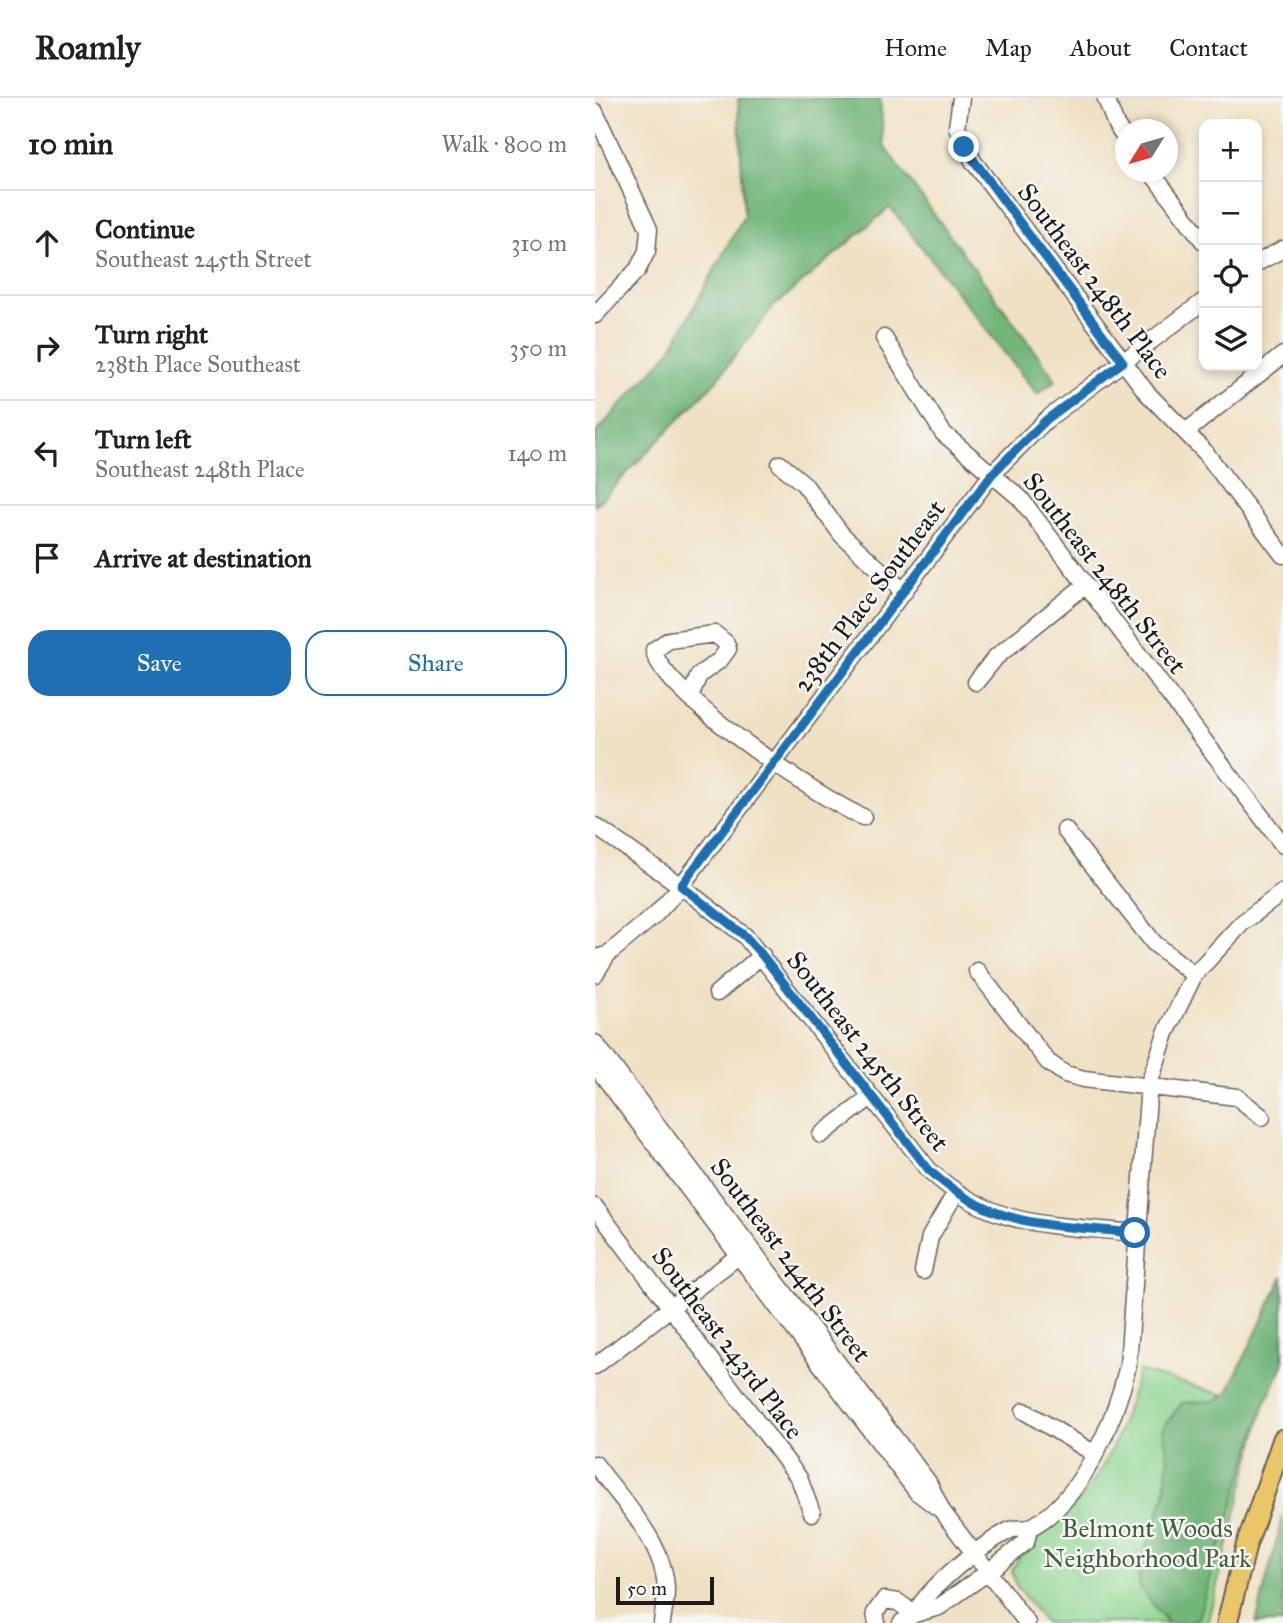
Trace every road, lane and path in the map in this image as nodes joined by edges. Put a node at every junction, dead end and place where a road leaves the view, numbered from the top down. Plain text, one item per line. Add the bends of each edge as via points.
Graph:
1 (961, 98) edge
2 (1106, 99) edge
3 (595, 112) edge
4 (1115, 122) edge
5 (1159, 182) edge
6 (1199, 235) edge
7 (1283, 249) edge
8 (1262, 260) edge
9 (1199, 305) edge
10 (595, 315) edge
11 (884, 338) dead end
12 (1283, 355) edge
13 (1123, 362) junction
14 (1187, 431) junction
15 (780, 464) dead end
16 (992, 474) junction
17 (1283, 555) edge
18 (1084, 586) junction
19 (904, 593) junction
20 (976, 682) dead end
21 (690, 697) junction
22 (773, 764) junction
23 (863, 817) dead end
24 (595, 826) edge
25 (1065, 830) dead end
26 (1283, 845) edge
27 (681, 886) junction
28 (1283, 892) edge
29 (762, 955) junction
30 (601, 957) edge
31 (977, 971) dead end
32 (595, 974) edge
33 (1194, 975) junction
34 (717, 993) dead end
35 (595, 1043) edge
36 (595, 1065) edge
37 (1149, 1084) junction
38 (871, 1097) junction
39 (1262, 1117) dead end
40 (821, 1135) dead end
41 (955, 1194) junction
42 (595, 1208) edge
43 (1135, 1233) junction
44 (745, 1251) junction
45 (923, 1271) dead end
46 (671, 1307) junction
47 (595, 1366) edge
48 (1024, 1411) dead end
49 (1283, 1438) edge
50 (1095, 1454) junction
51 (595, 1464) edge
52 (812, 1513) dead end
53 (1029, 1529) junction
54 (975, 1555) junction
55 (988, 1572) junction
56 (908, 1618) edge
57 (662, 1623) edge
58 (877, 1623) edge
59 (1027, 1623) edge
60 (1227, 1623) edge

1 - 13 street, Southeast 248th Place via 957,127 973,161
2 - 4 street
3 - 10 street via 649,229 647,251 638,269
5 - 6 street
7 - 8 street
9 - 13 street, 238th Place Southeast
11 - 16 street, Southeast 248th Street via 943,433
12 - 14 street
13 - 14 street, Southeast 248th Place
13 - 16 street, 238th Place Southeast via 1046,420
14 - 17 street, Southeast 248th Place
15 - 19 street via 804,484 842,534
16 - 18 street, Southeast 248th Street via 1020,498
16 - 19 street, 238th Place Southeast
18 - 20 street via 996,657
18 - 26 street, Southeast 248th Street
19 - 22 street, 238th Place Southeast
21 - 21 street via 662,671 654,650 669,640 715,634 728,649 699,675
21 - 22 street
22 - 23 street via 836,806
22 - 27 street, 238th Place Southeast
24 - 27 street, Southeast 245th Street
25 - 33 street via 1154,943
27 - 29 street, Southeast 245th Street
27 - 30 street, 238th Place Southeast via 655,915
28 - 33 street via 1242,923
29 - 34 street
29 - 38 street, Southeast 245th Street
30 - 32 street, 238th Place Southeast
31 - 37 street via 1056,1069 1084,1079
33 - 37 street via 1166,1033
35 - 44 street, Southeast 244th Street
36 - 44 street, Southeast 244th Street
37 - 39 street via 1237,1097
37 - 43 street
38 - 40 street
38 - 41 street, Southeast 245th Street via 929,1170
41 - 43 street, Southeast 245th Street via 1020,1220
41 - 45 street via 930,1237
42 - 46 street, Southeast 243rd Place
43 - 50 street via 1128,1365 1120,1400
44 - 46 street
44 - 54 street, Southeast 244th Street via 917,1492 942,1511
46 - 47 street
46 - 52 street, Southeast 243rd Place via 799,1478
48 - 50 street
49 - 60 main road via 1246,1546
50 - 53 street via 1055,1508
51 - 57 street via 655,1548 666,1589
53 - 54 street via 1013,1528
53 - 55 street via 1026,1542
54 - 55 street, Southeast 244th Street
54 - 56 street via 927,1593
55 - 56 street via 939,1608
55 - 59 street, Southeast 244th Street
56 - 58 street via 898,1602 884,1600 875,1613

